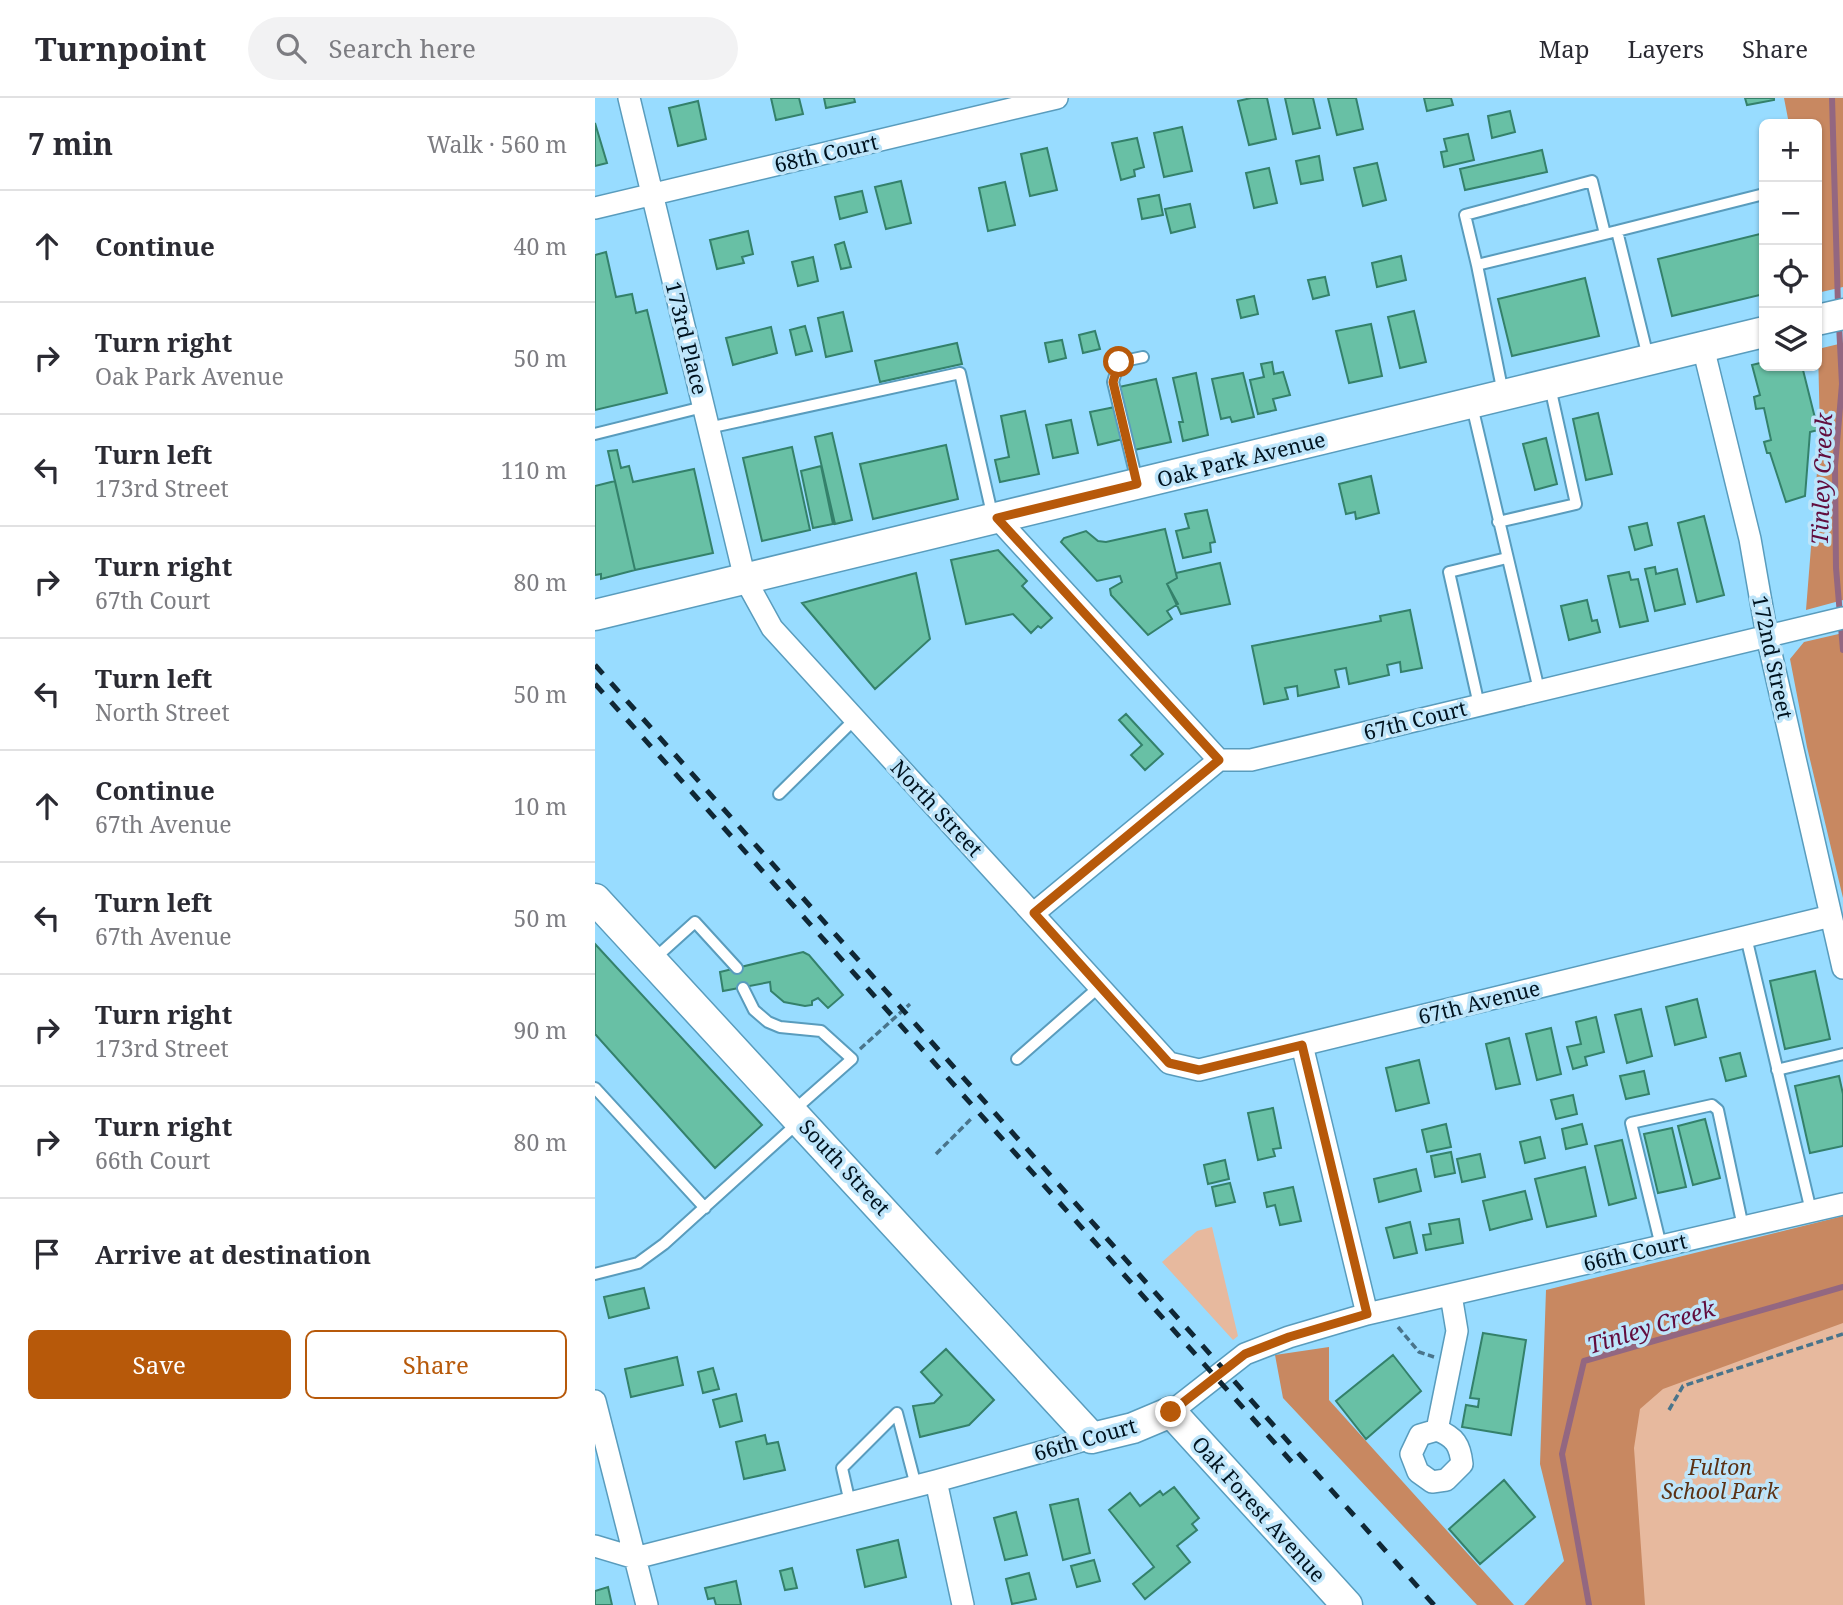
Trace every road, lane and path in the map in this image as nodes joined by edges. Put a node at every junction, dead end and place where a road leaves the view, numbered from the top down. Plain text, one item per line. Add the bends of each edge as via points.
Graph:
1 (629, 98) edge
2 (1057, 98) edge
3 (652, 195) junction
4 (1759, 195) edge
5 (595, 208) edge
6 (1617, 231) junction
7 (1605, 234) junction
8 (1477, 265) junction
9 (1843, 314) edge
10 (1822, 319) edge
11 (1759, 333) edge
12 (1703, 347) junction
13 (1143, 357) dead end
14 (1649, 360) junction
15 (1550, 384) junction
16 (1504, 395) junction
17 (1471, 403) junction
18 (706, 418) junction
19 (595, 434) edge
20 (1137, 484) junction
21 (995, 518) junction
22 (1498, 522) junction
23 (1507, 558) junction
24 (745, 579) junction
25 (596, 612) edge
26 (1835, 620) edge
27 (1767, 636) junction
28 (1539, 690) junction
29 (1479, 705) junction
30 (855, 719) junction
31 (1219, 760) junction
32 (779, 794) dead end
33 (595, 899) edge
34 (1034, 913) junction
35 (1831, 916) junction
36 (1745, 937) junction
37 (652, 961) junction
38 (737, 968) dead end
39 (1843, 968) edge
40 (1099, 987) junction
41 (743, 988) dead end
42 (910, 1004) dead end
43 (1139, 1031) joint
44 (866, 1043) dead end
45 (1302, 1045) junction
46 (1843, 1054) edge
47 (1017, 1059) dead end
48 (1777, 1070) junction
49 (595, 1088) edge
50 (797, 1116) junction
51 (973, 1117) dead end
52 (936, 1154) dead end
53 (1843, 1203) edge
54 (705, 1208) junction
55 (1811, 1211) junction
56 (1742, 1227) junction
57 (1661, 1246) junction
58 (595, 1274) edge
59 (1451, 1295) junction
60 (1367, 1314) junction
61 (1397, 1326) dead end
62 (1843, 1334) edge
63 (1440, 1357) dead end
64 (595, 1401) edge
65 (1669, 1410) dead end
66 (1171, 1412) junction
67 (1437, 1430) dead end
68 (1092, 1438) junction
69 (926, 1484) junction
70 (850, 1503) junction
71 (595, 1546) edge
72 (635, 1558) junction
73 (647, 1605) edge
74 (963, 1605) edge
75 (1347, 1605) edge

1 - 3 street, 173rd Place
2 - 3 street, 68th Court
3 - 5 street, 68th Court
3 - 18 street, 173rd Place
4 - 6 lane
6 - 7 lane
6 - 14 lane
7 - 8 lane
7 - 8 lane via 1592,181 1465,215
8 - 16 lane
9 - 10 street
11 - 12 street, Oak Park Avenue
12 - 14 street, Oak Park Avenue
12 - 27 street, 172nd Street via 1751,538
13 - 20 lane via 1119,362 1113,382
14 - 15 street, Oak Park Avenue
15 - 16 street, Oak Park Avenue
15 - 22 lane via 1576,504
16 - 17 street, Oak Park Avenue
17 - 20 street, Oak Park Avenue
17 - 22 lane
18 - 19 lane
18 - 21 lane via 960,373
18 - 24 street, 173rd Place
20 - 21 street, Oak Park Avenue
21 - 24 street, Oak Park Avenue
21 - 31 street
22 - 23 lane
23 - 28 lane
23 - 29 lane via 1449,572
24 - 25 street, Oak Park Avenue
24 - 30 street, North Street via 772,628
26 - 27 street, 67th Court
27 - 28 street, 67th Court
27 - 35 street, 172nd Street
28 - 29 street, 67th Court
29 - 31 street, 67th Court via 1251,760
30 - 32 lane
30 - 34 street, North Street
31 - 34 street
33 - 37 street, South Street
34 - 40 street, North Street
35 - 36 street, 67th Avenue
35 - 39 street, 172nd Street
36 - 45 street, 67th Avenue
36 - 48 lane
37 - 38 lane via 695,922
37 - 50 street, South Street
40 - 43 street, North Street
40 - 47 lane
41 - 50 lane via 754,1010 768,1022 821,1031 852,1059
42 - 44 path
43 - 45 street, 67th Avenue via 1169,1063 1199,1070
45 - 60 street
46 - 48 lane
48 - 55 lane
49 - 54 lane
50 - 54 lane
50 - 68 street, South Street
51 - 52 path
53 - 55 street, 66th Court
54 - 58 lane via 638,1263
55 - 56 street, 66th Court
56 - 57 street, 66th Court
56 - 57 lane via 1719,1110 1712,1105 1631,1123
57 - 59 street, 66th Court
59 - 60 street, 66th Court
59 - 67 street via 1457,1331
60 - 66 street, 66th Court via 1245,1354
61 - 63 path via 1419,1352
62 - 65 path via 1683,1386
64 - 72 street
66 - 68 street, 66th Court
66 - 75 street, Oak Forest Avenue
68 - 69 street, 66th Court
69 - 70 street, 66th Court
69 - 70 lane via 897,1413 842,1468
69 - 74 street
70 - 72 street, 66th Court
71 - 72 street
72 - 73 street

